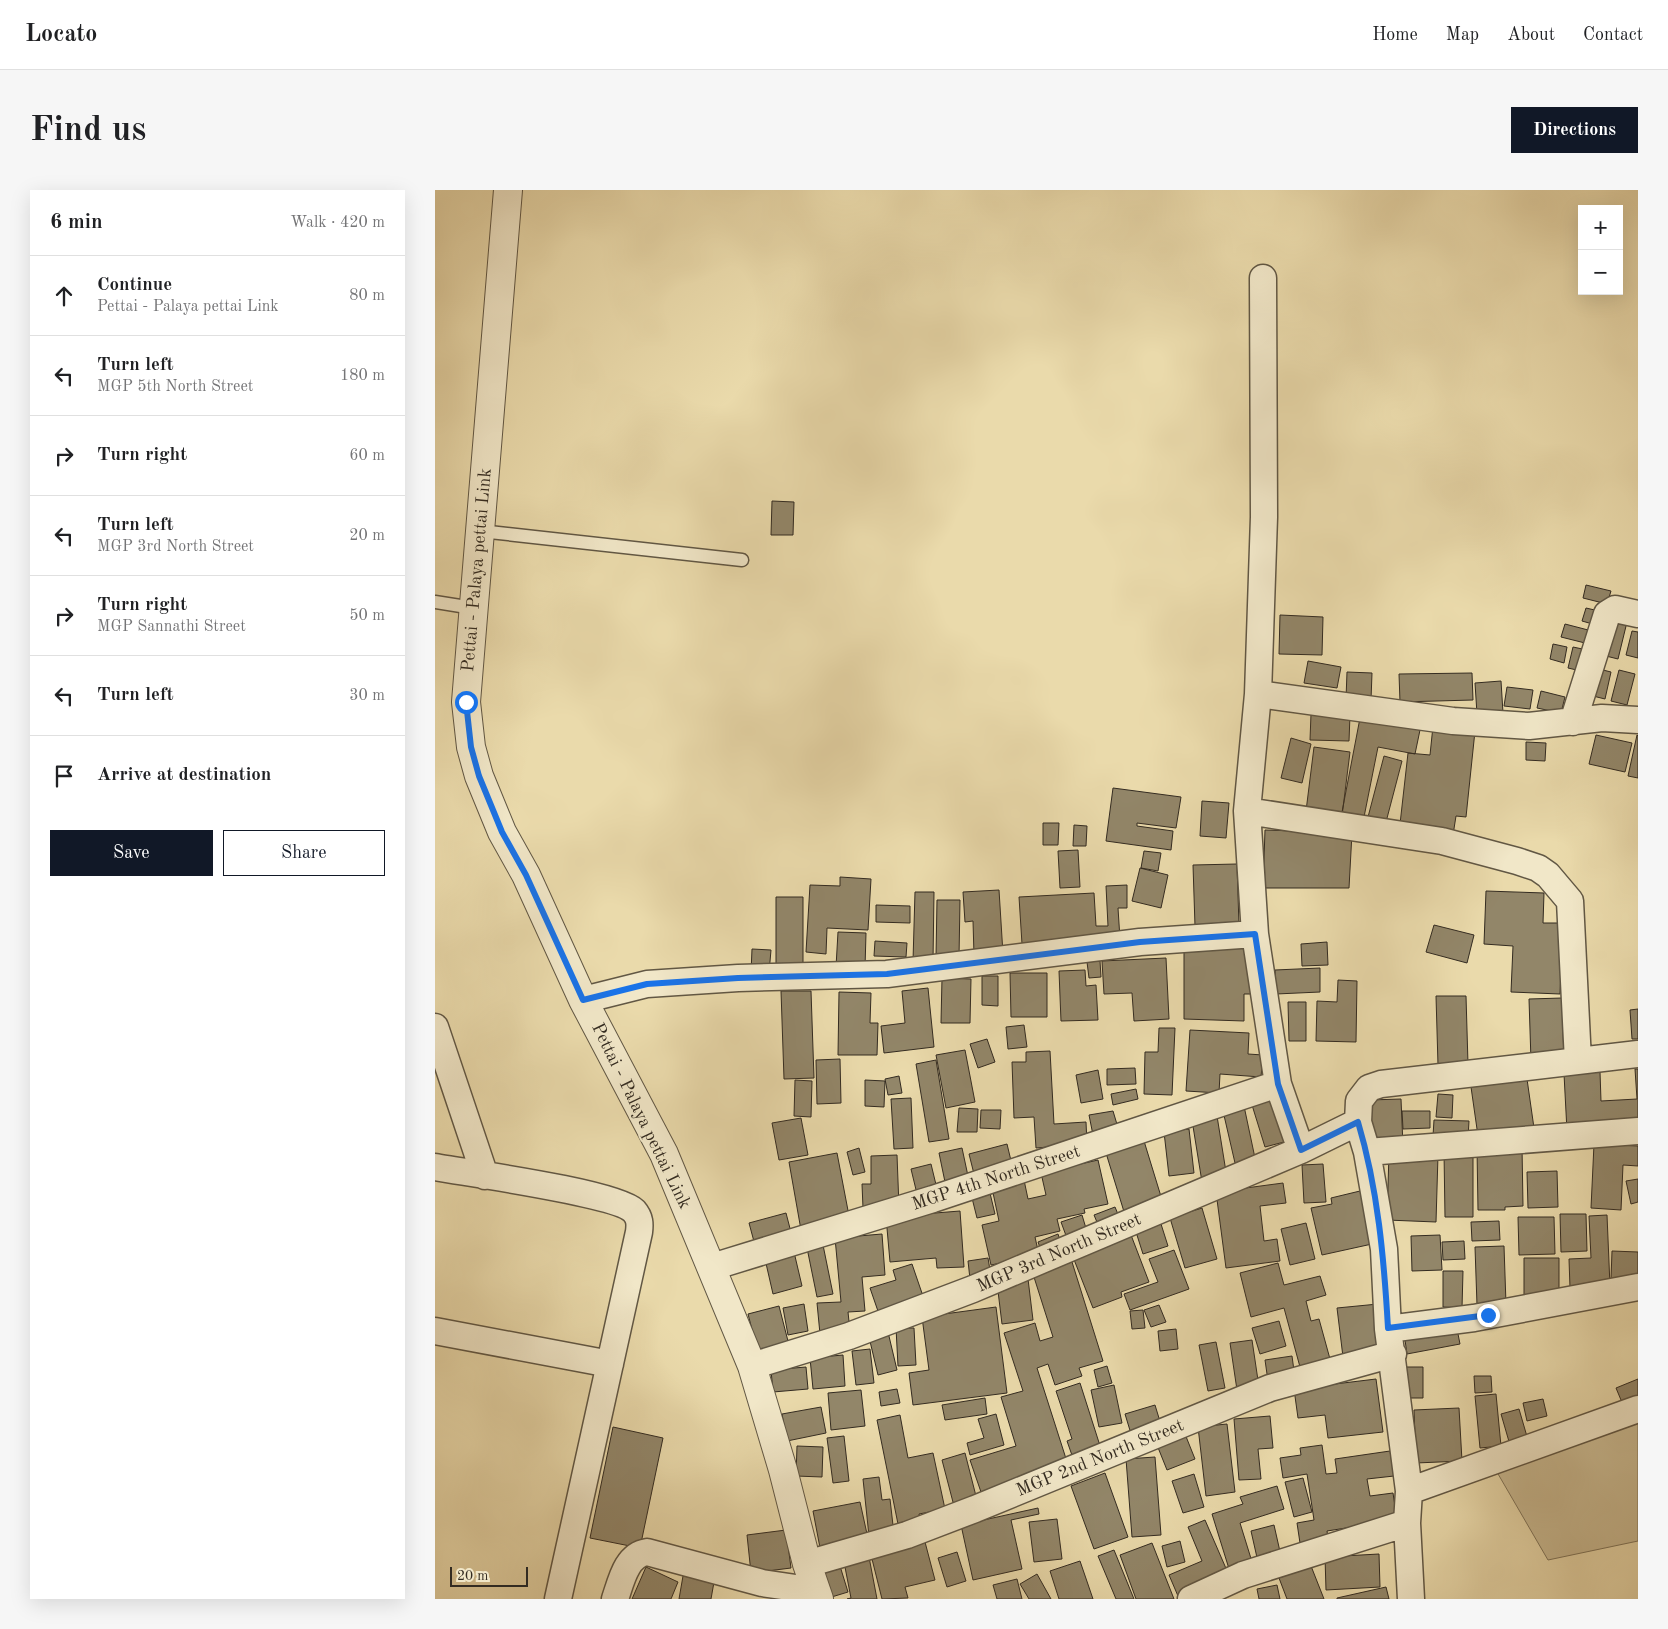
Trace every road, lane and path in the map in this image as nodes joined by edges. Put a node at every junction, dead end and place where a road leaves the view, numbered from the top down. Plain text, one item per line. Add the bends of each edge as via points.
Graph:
1 (509, 190) edge
2 (1263, 278) dead end
3 (480, 531) junction
4 (742, 560) dead end
5 (435, 602) edge
6 (473, 608) junction
7 (1638, 614) edge
8 (1258, 694) junction
9 (1638, 720) edge
10 (1573, 722) junction
11 (1247, 811) junction
12 (1255, 934) junction
13 (583, 1000) junction
14 (435, 1027) edge
15 (1638, 1054) edge
16 (1578, 1061) junction
17 (1278, 1084) junction
18 (1358, 1122) junction
19 (1638, 1131) edge
20 (1301, 1150) junction
21 (1367, 1152) junction
22 (435, 1167) edge
23 (485, 1176) junction
24 (711, 1267) junction
25 (1638, 1287) edge
26 (1388, 1328) junction
27 (435, 1331) edge
28 (1393, 1354) junction
29 (610, 1364) junction
30 (752, 1366) junction
31 (1638, 1409) edge
32 (1409, 1491) junction
33 (1407, 1523) junction
34 (807, 1564) junction
35 (817, 1595) edge
36 (559, 1599) edge
37 (615, 1599) edge
38 (1191, 1599) edge
39 (1411, 1599) edge

1 - 3 street, Pettai - Palaya pettai Link
2 - 8 street via 1264,517
3 - 4 lane
3 - 6 street, Pettai - Palaya pettai Link
5 - 6 lane
6 - 13 street, Pettai - Palaya pettai Link via 466,702 471,747 479,776 502,832 526,875
7 - 10 street via 1615,609 1607,614
8 - 10 street via 1453,721 1529,726
8 - 11 street
9 - 10 street via 1602,718
11 - 12 street
11 - 16 street via 1442,841 1517,861 1548,875 1570,901
12 - 13 street via 1140,942 887,974 647,984
12 - 17 street
13 - 24 street, Pettai - Palaya pettai Link via 663,1154
14 - 23 street
15 - 16 street
16 - 18 street via 1381,1084 1369,1088 1359,1101
17 - 20 street
17 - 24 street, MGP 4th North Street via 933,1200
18 - 20 street, MGP 3rd North Street
18 - 21 street
19 - 21 street
20 - 30 street, MGP 3rd North Street via 973,1289 849,1336
21 - 26 street via 1384,1249
22 - 23 street
23 - 29 street via 605,1199 633,1210 640,1219
24 - 30 street, Pettai - Palaya pettai Link
25 - 26 street via 1474,1318
26 - 28 street
27 - 29 street
28 - 32 street
28 - 34 street, MGP 2nd North Street via 1270,1388 975,1509 907,1534
29 - 36 street
30 - 34 street, Pettai - Palaya pettai Link
31 - 32 street
32 - 33 street
33 - 38 street via 1243,1575
33 - 39 street
34 - 35 street, Pettai - Palaya pettai Link
35 - 37 street via 647,1552 632,1558

